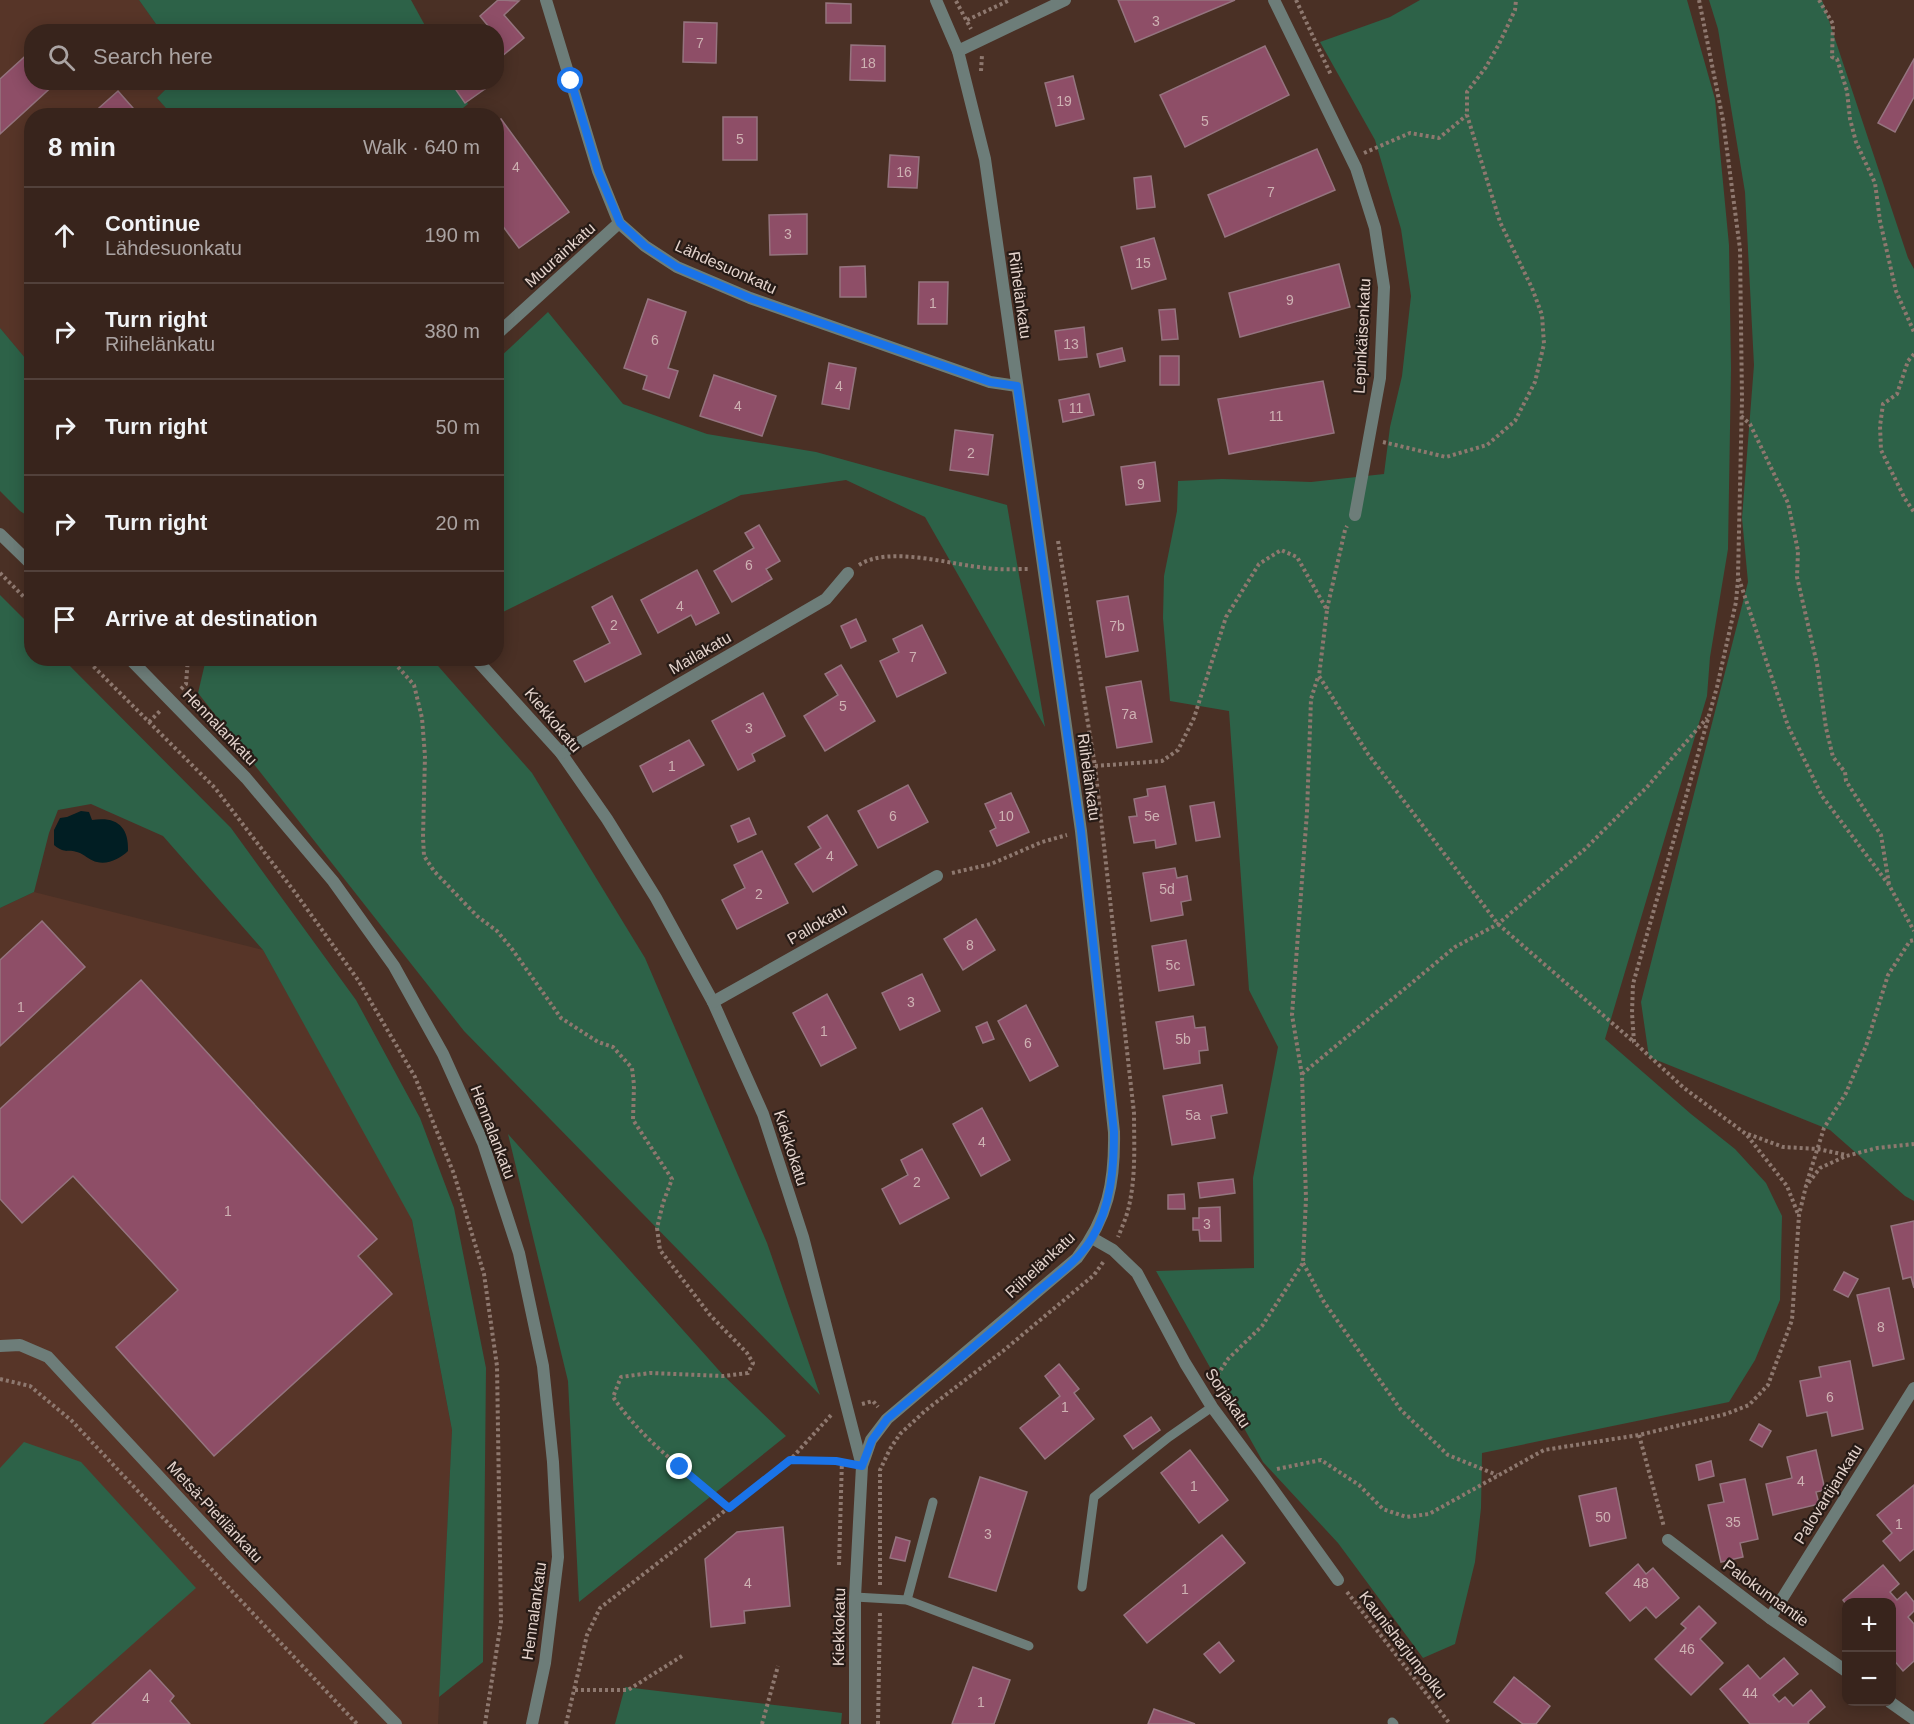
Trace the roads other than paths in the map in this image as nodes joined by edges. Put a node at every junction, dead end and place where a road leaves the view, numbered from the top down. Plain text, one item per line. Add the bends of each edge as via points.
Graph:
1 (546, 0) edge
2 (936, 0) edge
3 (1065, 0) edge
4 (1274, 0) edge
5 (958, 51) junction
6 (620, 223) junction
7 (504, 328) edge
8 (1017, 386) junction
9 (1355, 514) dead end
10 (0, 534) edge
11 (24, 556) edge
12 (848, 573) road end
13 (141, 666) edge
14 (483, 666) edge
15 (561, 753) junction
16 (937, 876) road end
17 (713, 1002) junction
18 (1092, 1238) junction
19 (0, 1346) edge
20 (1914, 1389) edge
21 (1212, 1407) junction
22 (862, 1466) junction
23 (933, 1502) dead end
24 (1668, 1540) road end
25 (1338, 1580) road end
26 (1083, 1587) dead end
27 (855, 1597) junction
28 (907, 1600) junction
29 (1770, 1617) junction
30 (1029, 1646) dead end
31 (1842, 1668) edge
32 (1896, 1706) edge
33 (1914, 1719) edge
34 (396, 1724) edge
35 (532, 1724) edge
36 (855, 1724) edge

1 - 6 street, Lähdesuonkatu via 598,171
2 - 5 street, Riihelänkatu
3 - 5 street
4 - 9 street, Lepinkäisenkatu via 1356,168 1377,239 1384,286 1380,378
5 - 8 street, Riihelänkatu via 985,159
6 - 7 street, Muurainkatu
6 - 8 street, Lähdesuonkatu via 677,267 750,298 990,382
8 - 18 street, Riihelänkatu via 1081,831 1114,1132 1114,1167 1107,1202
10 - 11 street
12 - 15 street, Mailakatu via 826,599
13 - 35 street, Hennalankatu via 246,778 333,881 394,966 443,1054 483,1143 519,1253 543,1366 554,1462 558,1557 545,1663
14 - 15 street, Kiekkokatu
15 - 17 street, Kiekkokatu via 656,898
16 - 17 street, Pallokatu
17 - 22 street, Kiekkokatu via 763,1114 803,1237
18 - 21 street, Sorjakatu via 1113,1250 1137,1273
18 - 22 street, Riihelänkatu via 1077,1258 887,1419 872,1440
19 - 34 street, Metsä-Pietilänkatu via 20,1345 48,1358
20 - 29 street, Palovartijankatu
21 - 25 street, Sorjakatu
21 - 26 lane via 1094,1497
22 - 27 street, Kiekkokatu
23 - 28 lane
24 - 29 street, Palokunnantie
27 - 28 lane
27 - 36 street, Kiekkokatu
28 - 30 lane
29 - 31 street, Palokunnantie
32 - 33 street

